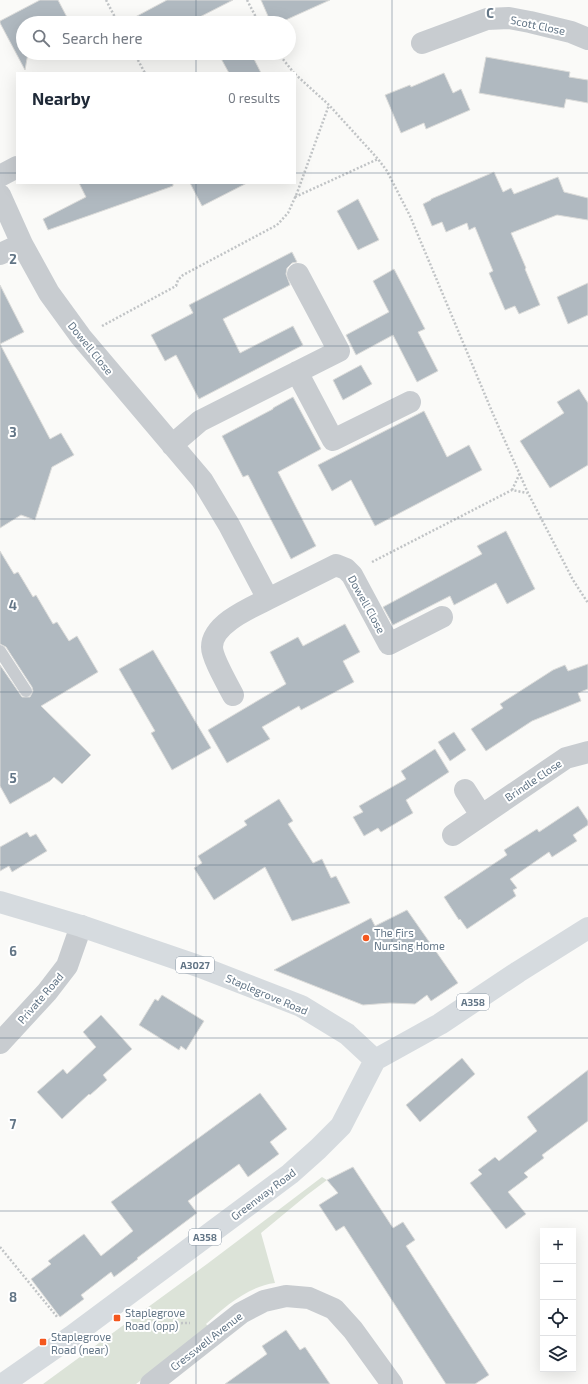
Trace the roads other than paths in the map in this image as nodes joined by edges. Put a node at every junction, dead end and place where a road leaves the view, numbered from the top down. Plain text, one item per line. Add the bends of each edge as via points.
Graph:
1 (485, 10) edge
2 (588, 39) edge
3 (422, 43) dead end
4 (16, 168) edge
5 (0, 176) edge
6 (0, 195) edge
7 (22, 244) junction
8 (0, 254) edge
9 (298, 274) dead end
10 (297, 372) junction
11 (410, 402) dead end
12 (172, 445) junction
13 (268, 598) junction
14 (442, 617) dead end
15 (0, 651) edge
16 (26, 691) dead end
17 (233, 695) dead end
18 (588, 752) edge
19 (465, 790) dead end
20 (481, 815) junction
21 (453, 835) dead end
22 (0, 902) edge
23 (81, 926) junction
24 (588, 928) edge
25 (0, 1043) edge
26 (375, 1060) junction
27 (3, 1384) edge
28 (151, 1384) edge
29 (392, 1384) edge

1 - 2 street, Scott Close via 571,32
1 - 3 street, Scott Close
4 - 5 street
6 - 7 street, Dowell Close
7 - 8 street
7 - 12 street, Dowell Close via 49,293 80,337
9 - 10 street via 339,351
10 - 11 street via 333,440
10 - 12 street via 200,421
12 - 13 street, Dowell Close via 202,480
13 - 14 street, Dowell Close via 336,565 352,575 389,644
13 - 17 street, Dowell Close via 231,618 214,636 212,648
15 - 16 lane
18 - 20 street, Brindle Close via 566,758
19 - 20 street
20 - 21 street, Brindle Close
22 - 23 main road, Staplegrove Road / A3027
23 - 25 street, Private Road via 67,966
23 - 26 main road, Staplegrove Road / A3027 via 198,966 301,1006 347,1034
24 - 26 main road, A358 via 440,1024
26 - 27 main road, Greenway Road / A358 via 341,1126 290,1174 72,1336
28 - 29 street, Cresswell Avenue via 241,1313 264,1301 286,1296 309,1298 334,1309 353,1330

